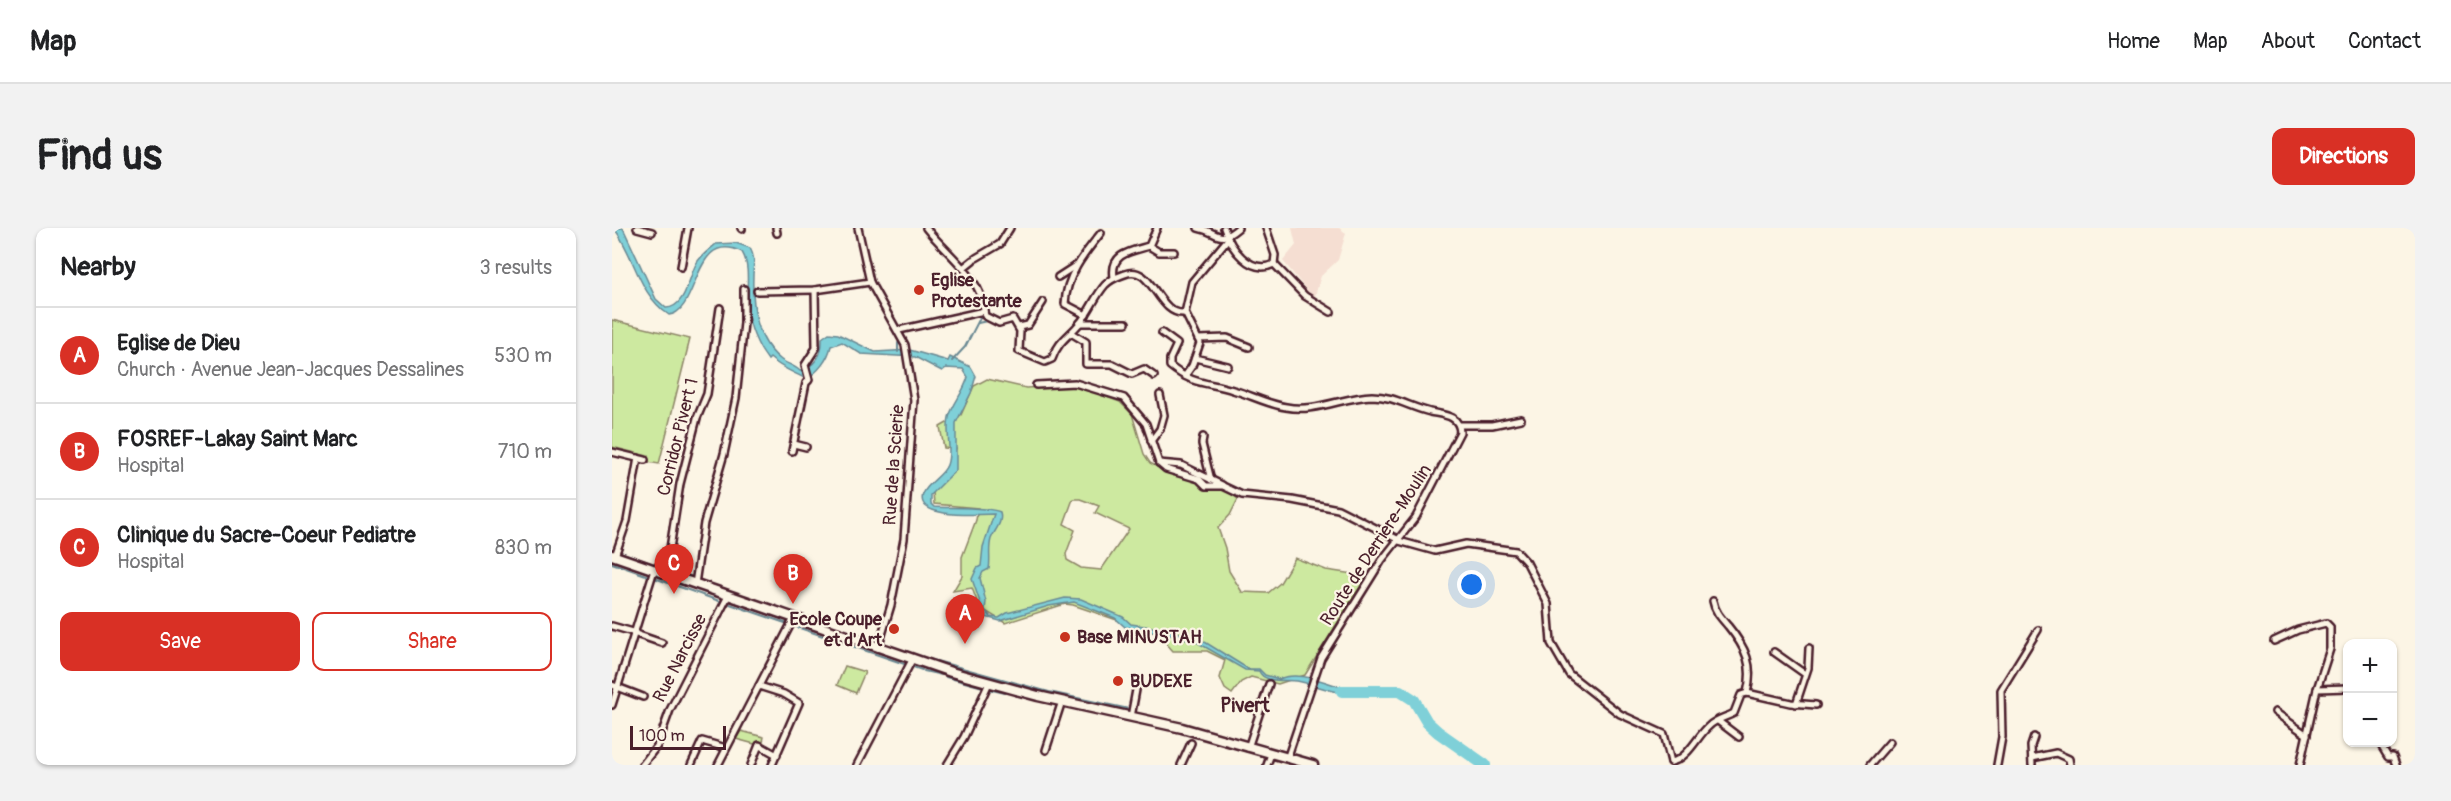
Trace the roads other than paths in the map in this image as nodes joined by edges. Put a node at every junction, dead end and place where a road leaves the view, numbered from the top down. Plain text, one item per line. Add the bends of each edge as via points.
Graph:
1 (637, 228) edge
2 (688, 228) edge
3 (858, 228) edge
4 (926, 228) edge
5 (1010, 228) edge
6 (1157, 228) edge
7 (1198, 228) edge
8 (1224, 228) edge
9 (1238, 228) edge
10 (1266, 228) edge
11 (652, 232) dead end
12 (1101, 233) dead end
13 (1226, 238) junction
14 (1149, 246) junction
15 (1174, 252) dead end
16 (1274, 264) junction
17 (1075, 266) junction
18 (681, 267) dead end
19 (963, 267) junction
20 (1058, 277) dead end
21 (1114, 277) junction
22 (870, 282) junction
23 (744, 289) dead end
24 (815, 290) junction
25 (757, 291) dead end
26 (1043, 302) dead end
27 (720, 308) dead end
28 (984, 311) junction
29 (1331, 312) dead end
30 (1185, 313) junction
31 (1086, 315) junction
32 (1126, 323) dead end
33 (1080, 324) junction
34 (1019, 327) junction
35 (899, 330) junction
36 (1071, 333) junction
37 (1162, 333) dead end
38 (1198, 339) junction
39 (1249, 347) dead end
40 (1195, 358) junction
41 (1228, 366) dead end
42 (1154, 376) dead end
43 (1185, 376) junction
44 (1036, 385) dead end
45 (1160, 395) dead end
46 (1521, 419) dead end
47 (1460, 425) junction
48 (1203, 437) dead end
49 (1151, 441) junction
50 (794, 444) junction
51 (806, 447) dead end
52 (792, 451) dead end
53 (612, 452) edge
54 (638, 458) junction
55 (645, 460) dead end
56 (1159, 463) junction
57 (1212, 481) junction
58 (1223, 486) junction
59 (1399, 541) junction
60 (616, 553) edge
61 (668, 570) junction
62 (652, 575) junction
63 (696, 581) junction
64 (728, 596) junction
65 (1713, 602) dead end
66 (791, 624) junction
67 (612, 626) edge
68 (2038, 630) dead end
69 (633, 633) junction
70 (2274, 642) dead end
71 (662, 643) dead end
72 (879, 645) junction
73 (1809, 648) dead end
74 (1774, 652) dead end
75 (911, 664) junction
76 (1805, 674) junction
77 (989, 683) junction
78 (1269, 684) dead end
79 (614, 686) edge
80 (759, 686) junction
81 (2316, 688) junction
82 (2343, 688) edge
83 (1136, 690) dead end
84 (1747, 693) junction
85 (643, 697) dead end
86 (1062, 701) junction
87 (1796, 704) junction
88 (612, 705) edge
89 (1816, 705) dead end
90 (2275, 712) dead end
91 (1131, 717) junction
92 (1718, 721) junction
93 (2307, 735) junction
94 (1739, 737) dead end
95 (2034, 737) dead end
96 (1890, 742) dead end
97 (1191, 743) dead end
98 (2382, 747) edge
99 (726, 748) junction
100 (1248, 748) junction
101 (1046, 750) dead end
102 (777, 754) junction
103 (1271, 754) junction
104 (2032, 758) junction
105 (1287, 759) junction
106 (1670, 764) edge
107 (642, 765) edge
108 (691, 765) edge
109 (718, 765) edge
110 (751, 765) edge
111 (772, 765) edge
112 (857, 765) edge
113 (947, 765) edge
114 (1181, 765) edge
115 (1267, 765) edge
116 (1313, 765) edge
117 (1870, 765) edge
118 (1997, 765) edge
119 (2032, 765) edge
120 (2070, 765) edge
121 (2300, 765) edge
122 (2396, 765) edge

1 - 11 street
2 - 18 street
3 - 22 street, Rue de la Scierie
4 - 19 street
5 - 19 street via 1000,244
6 - 14 street
7 - 13 street
8 - 13 street
9 - 13 street
10 - 16 street
12 - 17 street
13 - 16 street via 1254,267
13 - 30 street via 1192,282
14 - 15 street via 1159,252
14 - 21 street via 1122,254
16 - 29 street via 1305,296
17 - 20 street
17 - 31 street via 1065,304
19 - 28 street via 982,298
21 - 30 street via 1131,271 1140,274 1174,311
21 - 31 street
22 - 24 street
22 - 35 street, Rue de la Scierie
23 - 63 street via 736,398 704,523
24 - 25 street
24 - 50 street via 816,348 805,369 809,380
26 - 34 street via 1028,325
27 - 61 street, Corridor Pivert 1 via 707,394 680,484
28 - 34 street via 996,322 1013,319
28 - 35 street
30 - 38 street
31 - 33 street
32 - 33 street
33 - 36 street
34 - 36 street via 1019,351 1046,362
35 - 72 street, Rue de la Scierie via 914,400 904,535
36 - 42 street via 1086,342 1086,364 1112,364 1132,374 1144,369
37 - 43 street via 1177,344 1170,366
38 - 39 street via 1216,337
38 - 40 street
40 - 41 street
40 - 43 street
43 - 47 street via 1204,385 1237,390 1286,407 1389,396 1453,418
44 - 49 street via 1076,383 1124,398 1138,412
45 - 49 street via 1164,415
46 - 47 street via 1492,425
47 - 59 street, Route de Derriere-Moulin via 1438,477
48 - 57 street
49 - 56 street
50 - 51 street
50 - 52 street
53 - 54 street
54 - 55 street
54 - 60 street via 627,521
56 - 57 street via 1181,465
56 - 58 street via 1206,486
57 - 58 street
58 - 59 street via 1242,495 1338,509
59 - 105 street, Route de Derriere-Moulin via 1382,560 1316,670
59 - 106 street via 1435,551 1466,544 1515,550 1527,563 1548,604 1551,643 1569,674 1620,714 1664,734
60 - 62 street
61 - 62 street
61 - 63 street
62 - 69 street
63 - 64 street
64 - 66 street
64 - 107 street, Rue Narcisse via 670,710 657,746
65 - 84 street via 1745,654 1751,672
66 - 72 street
66 - 80 street
67 - 69 street
68 - 118 street via 2003,685
69 - 71 street
69 - 79 street
70 - 81 street via 2298,630 2326,623 2330,627 2330,649
72 - 75 street
73 - 76 street
74 - 76 street
75 - 77 street
75 - 112 street
76 - 87 street
77 - 86 street
77 - 113 street
78 - 100 street
79 - 85 street
79 - 88 street
80 - 99 street
80 - 102 street via 799,703
81 - 82 street
81 - 93 street
83 - 91 street
84 - 87 street
84 - 92 street via 1741,695 1734,712
86 - 91 street
86 - 101 street
87 - 89 street
90 - 93 street
91 - 100 street
92 - 94 street
92 - 106 street
93 - 121 street
95 - 104 street
96 - 117 street
97 - 114 street
98 - 122 street
99 - 108 street via 702,741
99 - 109 street
100 - 103 street
102 - 110 street via 759,745
102 - 111 street
103 - 105 street
103 - 115 street
104 - 119 street
104 - 120 street via 2056,753 2069,759
105 - 116 street

